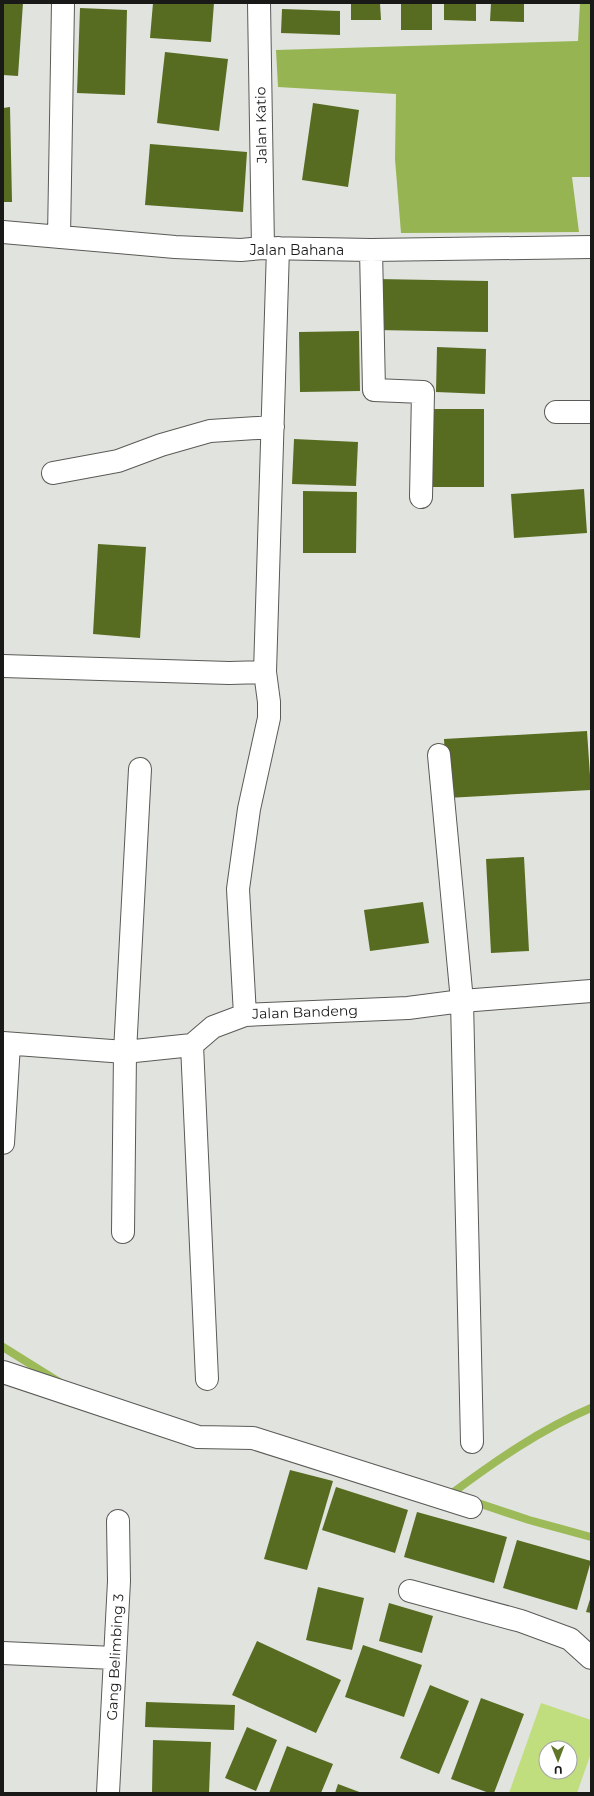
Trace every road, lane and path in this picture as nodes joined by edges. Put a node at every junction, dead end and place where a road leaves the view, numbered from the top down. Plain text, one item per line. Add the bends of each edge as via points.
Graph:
1 (63, 3) edge
2 (259, 3) edge
3 (3, 232) edge
4 (59, 237) junction
5 (591, 247) edge
6 (270, 248) junction
7 (371, 250) junction
8 (556, 412) dead end
9 (591, 412) edge
10 (273, 427) junction
11 (53, 473) dead end
12 (421, 497) dead end
13 (3, 666) edge
14 (265, 672) junction
15 (439, 754) dead end
16 (140, 769) dead end
17 (591, 991) edge
18 (462, 1001) junction
19 (245, 1015) junction
20 (6, 1043) edge
21 (192, 1044) junction
22 (125, 1052) junction
23 (3, 1143) edge
24 (123, 1232) dead end
25 (3, 1372) edge
26 (206, 1379) dead end
27 (472, 1442) dead end
28 (471, 1508) dead end
29 (118, 1521) dead end
30 (410, 1591) dead end
31 (3, 1653) edge
32 (114, 1658) junction
33 (591, 1658) edge
34 (108, 1793) edge

1 - 4 street
2 - 6 street, Jalan Katio
3 - 4 street, Jalan Bahana
4 - 6 street, Jalan Bahana via 240,250
5 - 7 street, Jalan Bahana
6 - 7 street, Jalan Bahana
6 - 10 street, Jalan Katio
7 - 12 street via 374,390 423,392
8 - 9 street
10 - 11 street via 210,431 118,461
10 - 14 street, Jalan Katio
13 - 14 street
14 - 19 street, Jalan Katio via 269,718 249,809 238,889
15 - 18 street
16 - 22 street
17 - 18 street, Jalan Bandeng
18 - 19 street, Jalan Bandeng via 408,1008
18 - 27 street
19 - 21 street, Jalan Bandeng via 213,1027
20 - 22 street
20 - 23 street
21 - 22 street
21 - 26 street
22 - 24 street
25 - 28 street via 198,1437 253,1438
29 - 32 street, Gang Belimbing 3 via 119,1580
30 - 33 street via 521,1621 570,1639
31 - 32 street
32 - 34 street, Gang Belimbing 3

